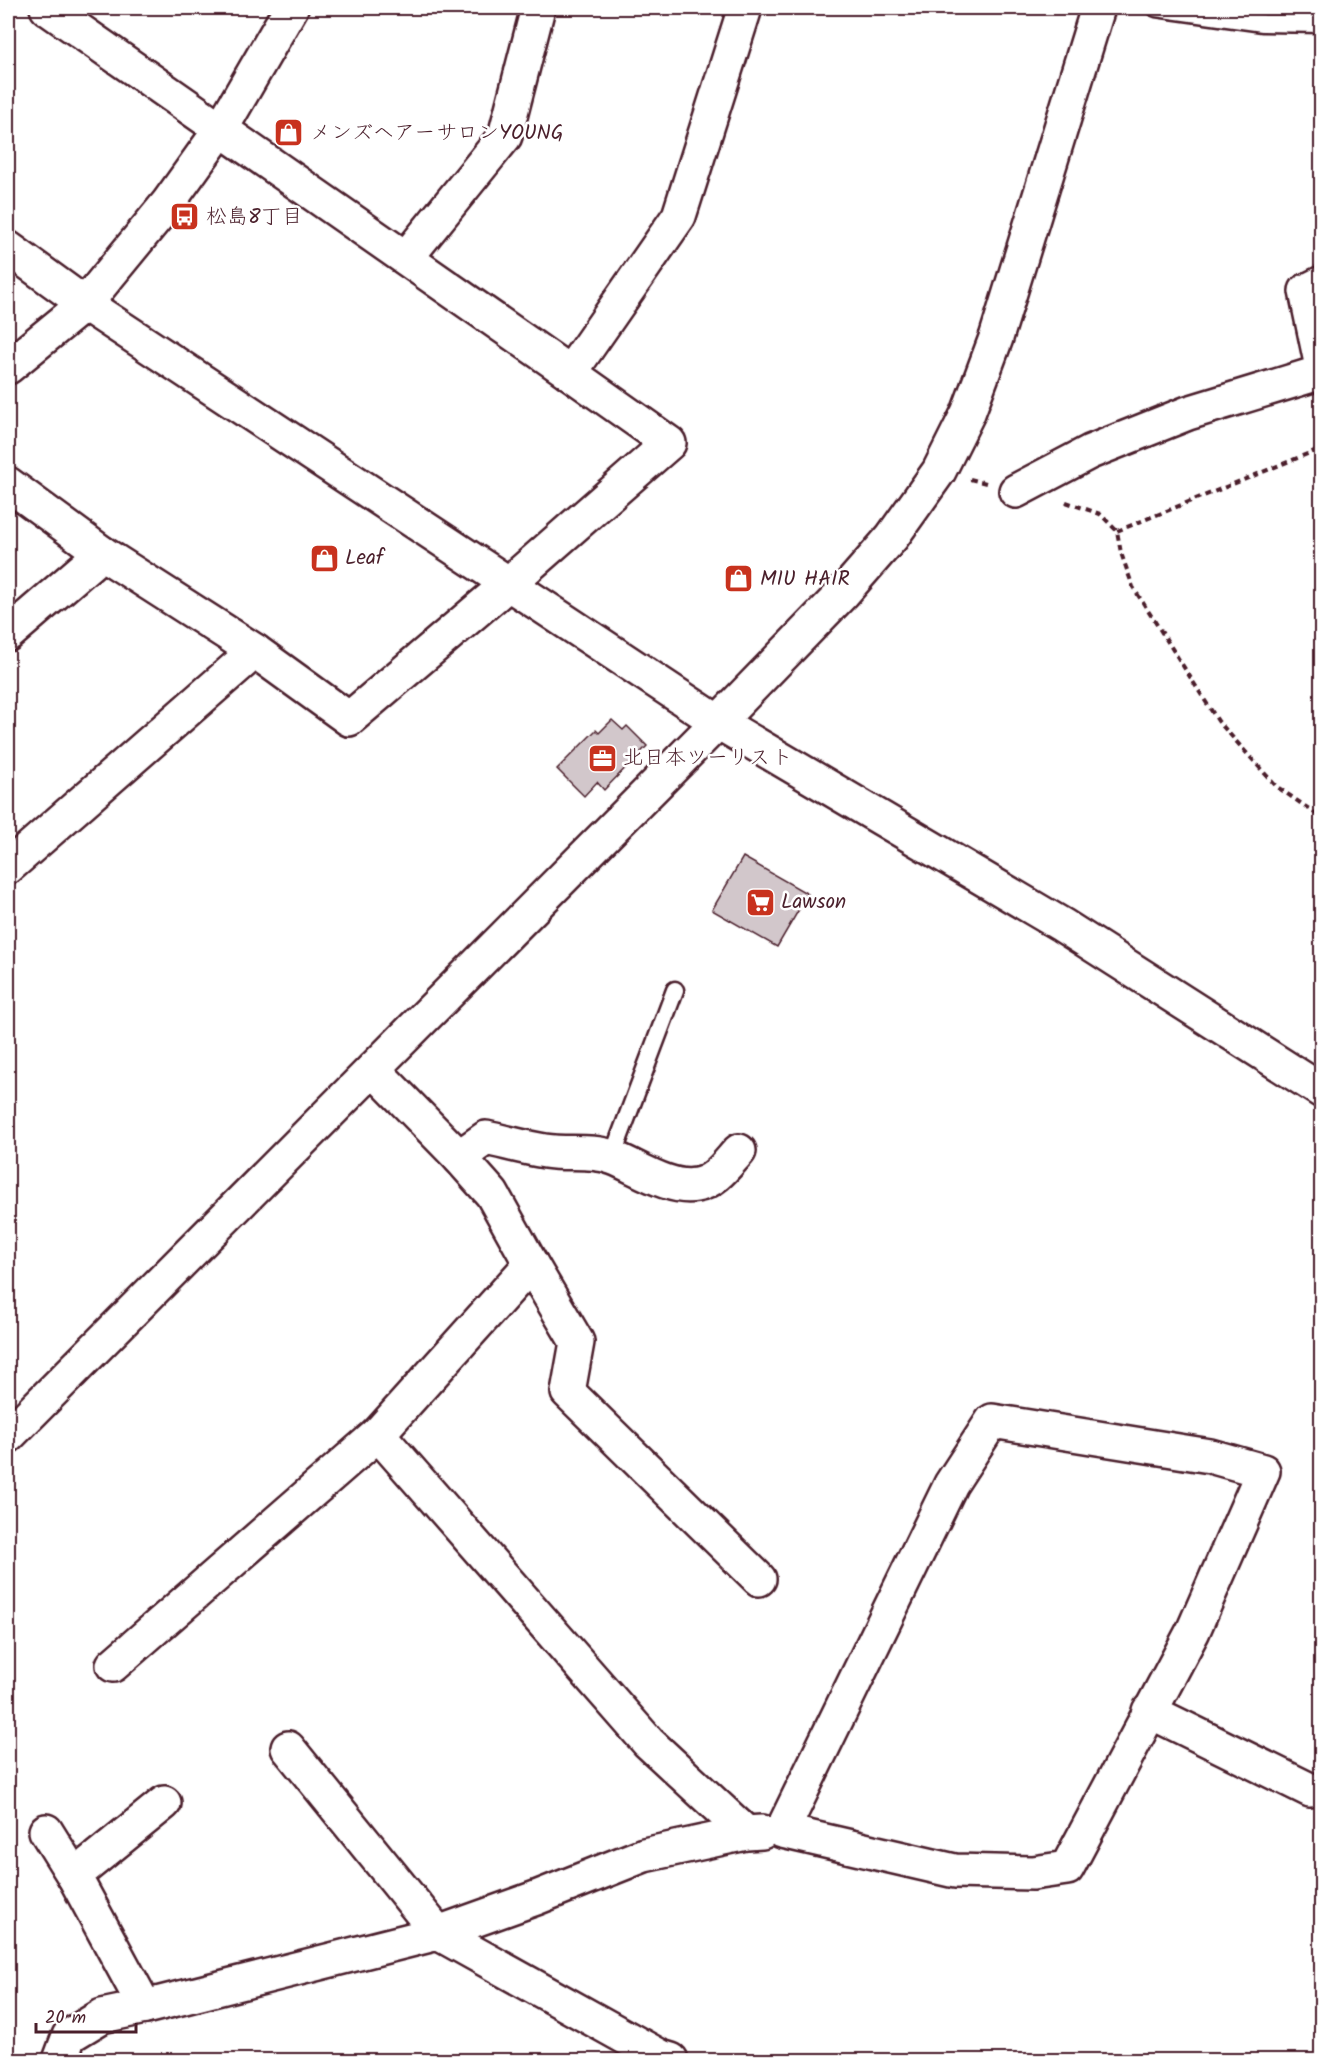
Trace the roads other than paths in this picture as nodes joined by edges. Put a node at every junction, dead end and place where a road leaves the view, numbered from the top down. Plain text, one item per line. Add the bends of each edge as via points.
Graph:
1 (46, 8) edge
2 (291, 8) edge
3 (538, 8) edge
4 (745, 8) edge
5 (1098, 8) edge
6 (1156, 8) edge
7 (1322, 24) edge
8 (221, 129) junction
9 (8, 248) edge
10 (406, 258) junction
11 (1322, 283) edge
12 (86, 304) junction
13 (1322, 367) edge
14 (8, 368) edge
15 (1322, 372) edge
16 (570, 373) junction
17 (8, 484) edge
18 (1016, 491) road end
19 (102, 553) junction
20 (508, 584) junction
21 (8, 634) edge
22 (255, 651) junction
23 (718, 722) junction
24 (8, 867) edge
25 (675, 990) dead end
26 (373, 1069) junction
27 (1322, 1091) edge
28 (739, 1151) dead end
29 (459, 1157) junction
30 (612, 1157) junction
31 (531, 1264) junction
32 (378, 1434) junction
33 (8, 1436) edge
34 (759, 1579) dead end
35 (113, 1665) dead end
36 (1149, 1711) junction
37 (288, 1748) dead end
38 (1310, 1790) dead end
39 (164, 1803) dead end
40 (782, 1831) junction
41 (46, 1832) dead end
42 (746, 1833) junction
43 (74, 1876) junction
44 (438, 1933) junction
45 (145, 2007) junction
46 (662, 2059) edge
47 (60, 2061) edge

1 - 8 street
2 - 8 street
3 - 10 street via 505,136
4 - 16 street via 679,216
5 - 23 street via 996,338 968,412 939,471 892,537
6 - 7 lane via 1263,23
8 - 10 street
8 - 12 street via 168,203
9 - 12 street
10 - 16 street
11 - 13 street via 1306,291
12 - 14 street
12 - 20 street
15 - 18 street via 1188,413 1090,452
16 - 20 street via 669,443
17 - 19 street
19 - 21 street
19 - 22 street
20 - 22 street via 349,719
20 - 23 street
22 - 24 street
23 - 26 street
23 - 27 street via 1062,925
25 - 30 lane
26 - 29 street
26 - 33 street
28 - 30 street via 722,1171 698,1185 686,1186 657,1178
29 - 30 street via 486,1138 546,1151
29 - 31 street via 492,1194
31 - 32 street
31 - 34 street via 577,1342 568,1392
32 - 35 street
32 - 42 street via 648,1742
36 - 38 street
36 - 40 street via 1067,1868 1033,1873 955,1871
36 - 40 street via 1192,1631 1263,1472 1210,1456 992,1421 951,1484
37 - 44 street
39 - 43 street
40 - 42 street
41 - 43 street
42 - 44 street via 644,1855
43 - 45 street
44 - 45 street
44 - 46 street
45 - 47 street via 102,2016 69,2036

